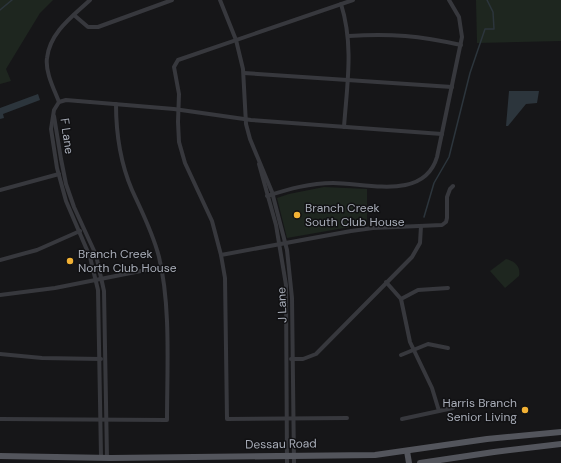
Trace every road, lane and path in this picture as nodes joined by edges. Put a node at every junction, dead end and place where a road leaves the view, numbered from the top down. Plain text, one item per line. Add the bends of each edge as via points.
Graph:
1 (90, 0) edge
2 (172, 0) edge
3 (221, 0) edge
4 (353, 0) edge
5 (449, 0) edge
6 (341, 4) junction
7 (74, 15) junction
8 (349, 36) junction
9 (236, 40) junction
10 (461, 45) junction
11 (244, 73) junction
12 (348, 80) junction
13 (452, 87) junction
14 (58, 102) junction
15 (116, 104) junction
16 (178, 110) junction
17 (54, 113) junction
18 (245, 119) junction
19 (344, 127) junction
20 (442, 134) junction
21 (258, 159) junction
22 (64, 173) junction
23 (58, 174) junction
24 (453, 186) dead end
25 (0, 190) edge
26 (273, 194) junction
27 (267, 196) junction
28 (421, 226) junction
29 (85, 229) junction
30 (80, 231) junction
31 (285, 243) junction
32 (280, 244) junction
33 (221, 255) junction
34 (0, 260) edge
35 (161, 267) junction
36 (102, 279) junction
37 (97, 280) junction
38 (386, 282) junction
39 (448, 288) dead end
40 (0, 295) edge
41 (401, 299) junction
42 (448, 348) dead end
43 (413, 350) junction
44 (0, 354) edge
45 (401, 355) dead end
46 (100, 358) junction
47 (106, 359) junction
48 (287, 359) junction
49 (293, 360) junction
50 (453, 408) dead end
51 (439, 411) junction
52 (287, 418) junction
53 (294, 418) junction
54 (347, 418) dead end
55 (0, 419) edge
56 (402, 419) dead end
57 (101, 420) junction
58 (107, 420) junction
59 (561, 432) edge
60 (561, 444) edge
61 (407, 451) junction
62 (287, 455) junction
63 (294, 455) junction
64 (0, 456) edge
65 (104, 458) junction
66 (287, 463) edge
67 (294, 463) edge
68 (409, 463) edge
69 (420, 463) edge

1 - 7 street
2 - 7 street via 98,27 88,27
3 - 9 street, J Lane
4 - 6 street
5 - 10 street via 461,24
6 - 8 street
6 - 9 street
7 - 14 street via 57,31 47,58
8 - 10 street via 413,35
8 - 12 street
9 - 11 street, J Lane
9 - 16 street via 176,61 174,67 179,94
10 - 13 street
11 - 12 street
11 - 18 street, J Lane
12 - 13 street
12 - 19 street
13 - 20 street
14 - 15 street via 66,100
14 - 17 street
15 - 16 street
15 - 35 street via 118,140 123,162 154,240
16 - 18 street
16 - 33 street via 182,154 212,221
17 - 22 street, F Lane
17 - 23 street, F Lane via 51,129
18 - 19 street
18 - 21 street, J Lane
19 - 20 street
20 - 26 street via 433,167 422,178 410,184 395,186 322,183 299,186
21 - 26 street, J Lane
21 - 27 street, J Lane
22 - 23 street
22 - 29 street, F Lane via 74,206
23 - 25 street
23 - 30 street, F Lane via 66,201
24 - 28 street via 447,197 446,222 442,225
26 - 27 street
26 - 31 street, J Lane
27 - 32 street, J Lane
28 - 31 street via 373,228
28 - 38 street via 419,247
29 - 30 street
29 - 36 street, F Lane
30 - 34 street via 37,250
30 - 37 street, F Lane
31 - 32 street
31 - 49 street, J Lane via 291,282
32 - 33 street
32 - 48 street, J Lane via 286,285
33 - 52 street via 226,298 227,419
35 - 36 street
35 - 58 street via 166,316 167,420
36 - 37 street
36 - 47 street, F Lane
37 - 40 street
37 - 46 street, F Lane via 100,304
38 - 41 street
38 - 49 street via 316,354
39 - 41 street via 418,290
41 - 43 street
42 - 43 street via 428,344
43 - 45 street
43 - 51 street via 432,388
44 - 46 street via 42,358
46 - 47 street
46 - 57 street, F Lane
47 - 58 street, F Lane
48 - 49 street
48 - 52 street, J Lane
49 - 53 street, J Lane
50 - 51 street
51 - 56 street
52 - 53 street
52 - 62 street, J Lane
53 - 54 street
53 - 63 street, J Lane
55 - 57 street
57 - 58 street
57 - 65 street, F Lane
58 - 65 street, F Lane
59 - 61 main road, Dessau Road via 487,439
60 - 69 main road
61 - 63 main road, Dessau Road via 375,455
61 - 68 main road
62 - 63 main road, Dessau Road
62 - 65 main road, Dessau Road
62 - 66 street, J Lane
63 - 67 street, J Lane
64 - 65 main road, Dessau Road

